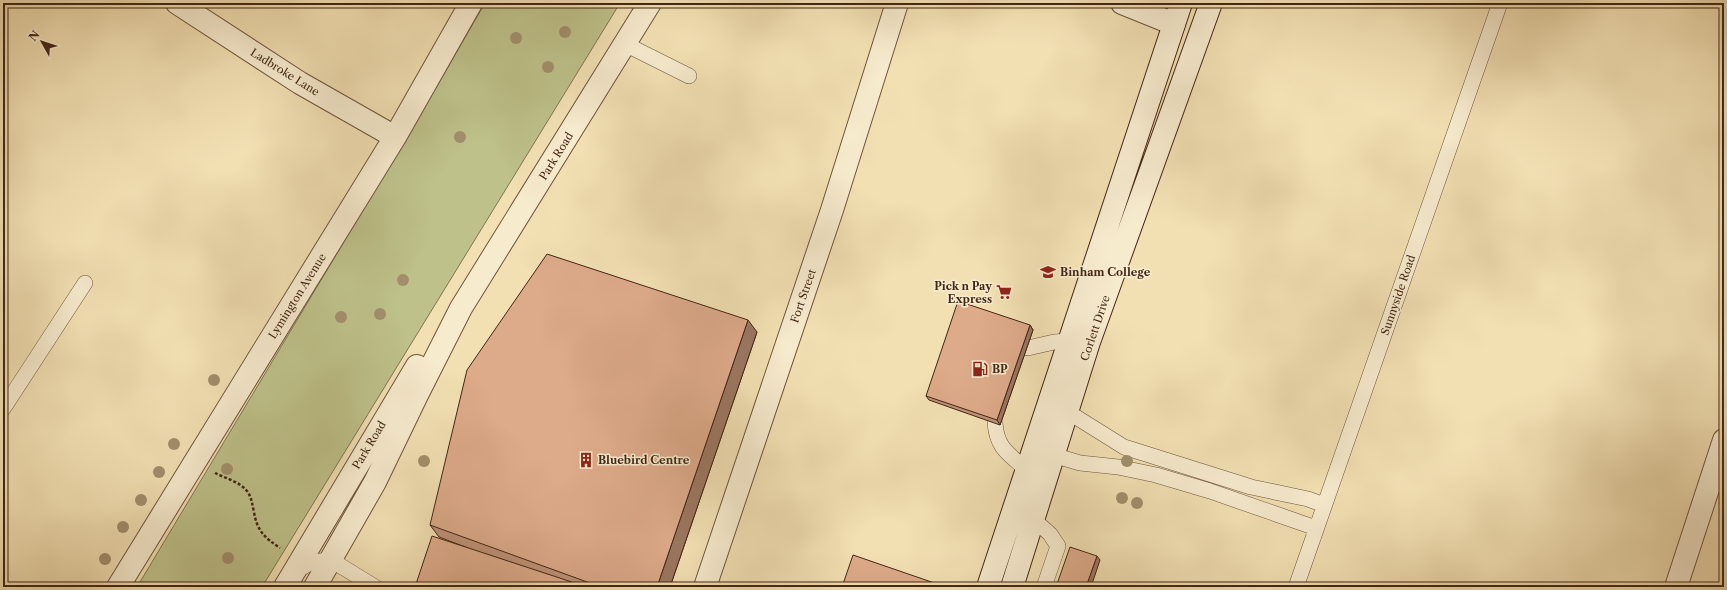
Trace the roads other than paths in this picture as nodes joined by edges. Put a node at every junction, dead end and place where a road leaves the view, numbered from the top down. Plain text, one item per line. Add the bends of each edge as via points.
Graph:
1 (177, 3) edge
2 (471, 3) edge
3 (650, 3) edge
4 (897, 3) edge
5 (1122, 3) edge
6 (1181, 3) edge
7 (1211, 3) edge
8 (1500, 3) edge
9 (1174, 24) junction
10 (625, 44) junction
11 (689, 76) dead end
12 (395, 137) junction
13 (85, 283) dead end
14 (1068, 341) junction
15 (1028, 348) dead end
16 (423, 368) junction
17 (3, 409) edge
18 (1068, 412) junction
19 (995, 423) edge
20 (1724, 440) edge
21 (1053, 455) junction
22 (1027, 470) junction
23 (1324, 505) junction
24 (1033, 519) junction
25 (1316, 528) junction
26 (331, 560) junction
27 (293, 574) edge
28 (118, 587) edge
29 (315, 587) edge
30 (375, 587) edge
31 (705, 587) edge
32 (988, 587) edge
33 (1012, 587) edge
34 (1044, 587) edge
35 (1296, 587) edge
36 (1676, 587) edge

1 - 12 street, Ladbroke Lane via 300,83
2 - 12 street, Lymington Avenue
3 - 10 street, Park Road
4 - 31 street, Fort Street via 832,210
5 - 9 street
6 - 9 street, Corlett Drive
7 - 18 street, Corlett Drive via 1089,342
8 - 23 lane, Sunnyside Road
9 - 14 street, Corlett Drive
10 - 11 lane
10 - 16 street, Park Road
12 - 28 street, Lymington Avenue
13 - 17 lane
14 - 15 lane
14 - 22 street, Corlett Drive
16 - 26 street, Park Road via 375,482
16 - 27 street, Park Road
18 - 21 street, Corlett Drive
18 - 23 lane via 1124,447 1251,486
19 - 22 lane via 1000,446
20 - 36 street
21 - 24 street, Corlett Drive
21 - 25 lane via 1080,463 1118,467 1162,477
22 - 32 street, Corlett Drive
23 - 25 lane, Sunnyside Road
24 - 33 street, Corlett Drive
24 - 34 lane via 1050,534 1058,546
25 - 35 lane, Sunnyside Road
26 - 27 lane via 312,562
26 - 29 street, Park Road
26 - 30 lane

